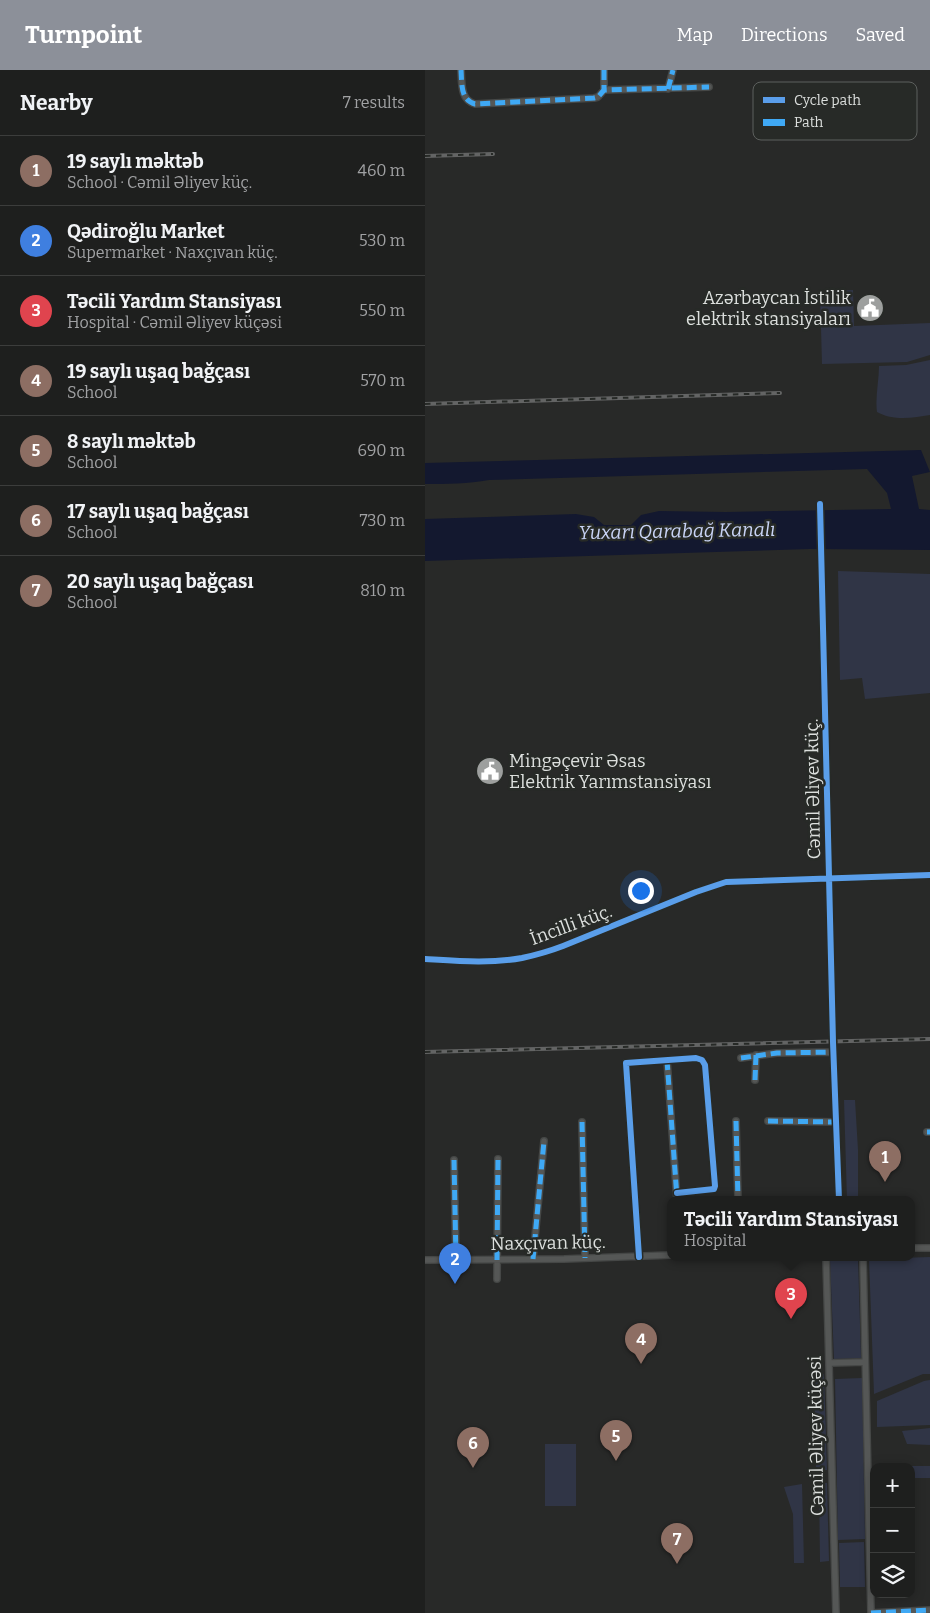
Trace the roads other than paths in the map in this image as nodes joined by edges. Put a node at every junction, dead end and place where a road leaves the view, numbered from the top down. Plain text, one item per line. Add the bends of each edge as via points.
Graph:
1 (461, 70) edge
2 (604, 70) edge
3 (673, 70) edge
4 (709, 87) dead end
5 (668, 89) junction
6 (605, 90) junction
7 (820, 504) dead end
8 (930, 875) edge
9 (830, 878) junction
10 (425, 958) edge
11 (833, 1052) junction
12 (756, 1055) junction
13 (741, 1058) dead end
14 (667, 1060) junction
15 (755, 1080) dead end
16 (736, 1121) dead end
17 (769, 1121) dead end
18 (582, 1122) dead end
19 (836, 1122) junction
20 (544, 1141) dead end
21 (498, 1159) dead end
22 (455, 1160) dead end
23 (677, 1192) junction
24 (677, 1196) edge
25 (739, 1196) edge
26 (839, 1196) edge
27 (915, 1248) edge
28 (930, 1248) edge
29 (667, 1255) edge
30 (639, 1257) junction
31 (585, 1258) junction
32 (533, 1259) junction
33 (425, 1260) edge
34 (456, 1260) junction
35 (497, 1260) junction
36 (826, 1261) edge
37 (863, 1261) edge
38 (497, 1280) dead end
39 (865, 1362) junction
40 (830, 1363) junction
41 (930, 1610) edge
42 (836, 1613) edge
43 (871, 1613) edge

1 - 6 street via 465,98 475,104 594,98
2 - 6 street
3 - 5 street
4 - 5 street
5 - 6 street
7 - 9 street, Cəmil Əliyev küç.
8 - 9 street, İncilli küç.
9 - 10 street, İncilli küç. via 726,882 563,946 521,958 483,961
9 - 11 street, Cəmil Əliyev küç.
11 - 12 street
11 - 19 street, Cəmil Əliyev küç.
12 - 13 street
12 - 15 street
14 - 23 street
14 - 23 street via 696,1058 705,1065 715,1186 708,1190
14 - 30 street via 630,1062 626,1068
16 - 25 street
17 - 19 street
18 - 31 street
19 - 26 street, Cəmil Əliyev küç.
20 - 32 street
21 - 35 street
22 - 34 street
23 - 24 street
27 - 28 street
29 - 30 street, Naxçıvan küç.
30 - 31 street, Naxçıvan küç.
31 - 32 street, Naxçıvan küç.
32 - 35 street, Naxçıvan küç.
33 - 34 street, Naxçıvan küç.
34 - 35 street, Naxçıvan küç.
35 - 38 street
36 - 40 street, Cəmil Əliyev küçəsi
37 - 39 street
39 - 40 street
39 - 43 street
40 - 42 street, Cəmil Əliyev küçəsi
41 - 43 street

